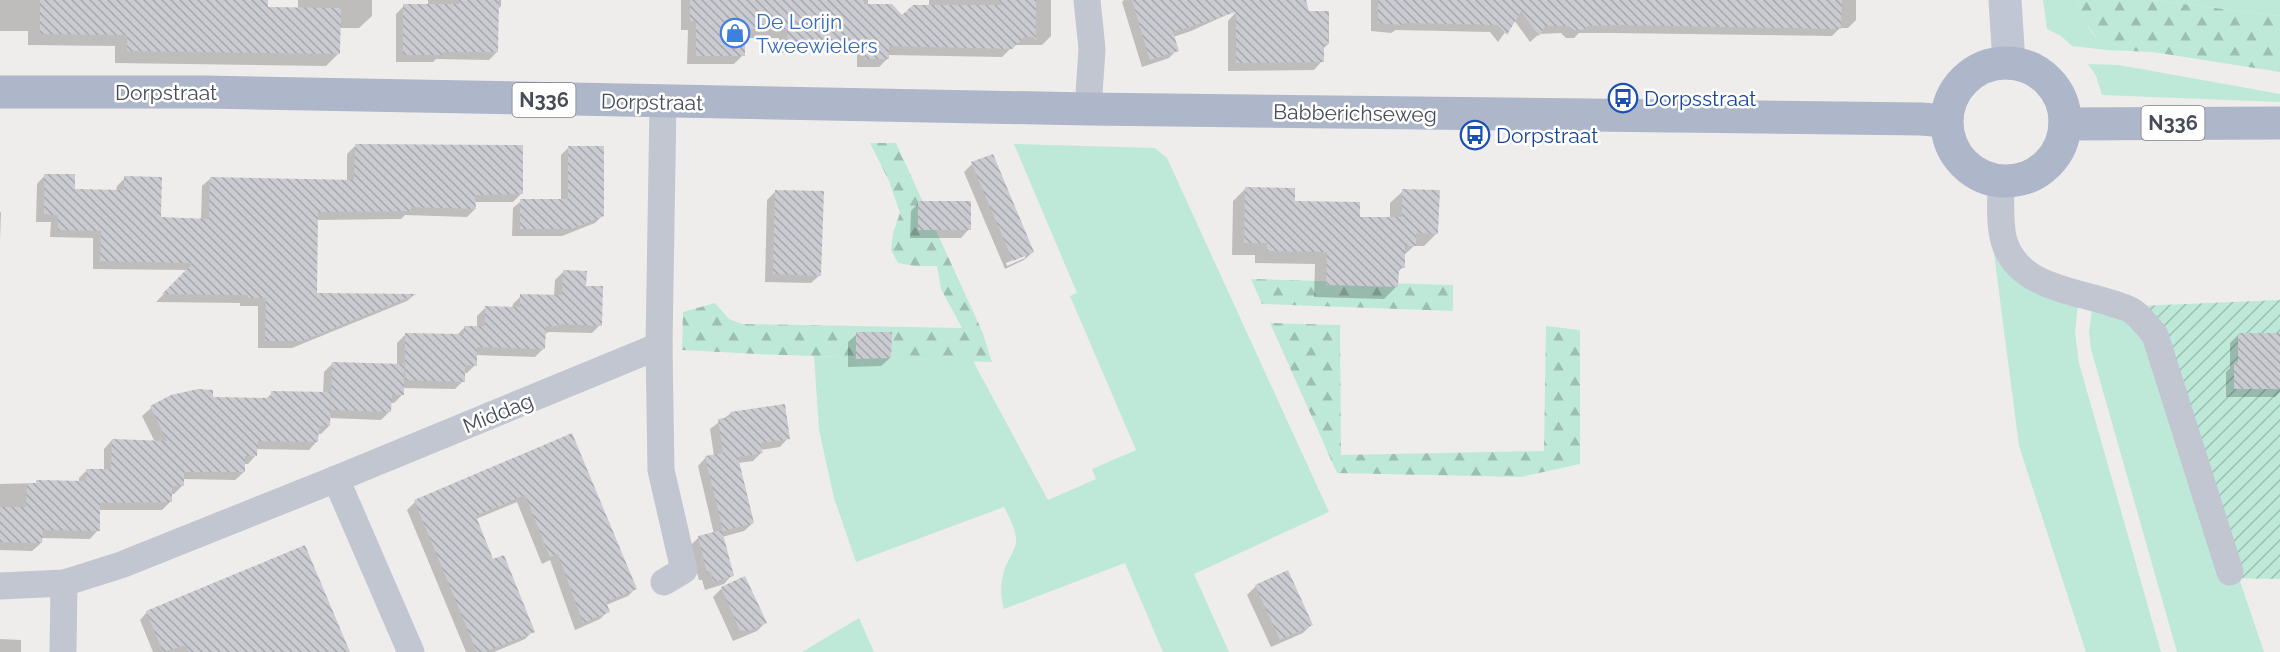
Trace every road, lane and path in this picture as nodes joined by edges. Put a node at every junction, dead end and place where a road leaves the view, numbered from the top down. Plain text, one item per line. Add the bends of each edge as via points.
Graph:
1 (1087, 0) edge
2 (2005, 0) edge
3 (2009, 63) junction
4 (0, 92) edge
5 (663, 102) junction
6 (1088, 109) junction
7 (1946, 122) junction
8 (2280, 123) edge
9 (2065, 124) junction
10 (2001, 181) junction
11 (659, 346) junction
12 (336, 479) junction
13 (2230, 572) dead end
14 (664, 582) dead end
15 (64, 583) junction
16 (0, 586) edge
17 (63, 652) edge
18 (411, 652) edge

1 - 6 street via 1092,49
2 - 3 main road
3 - 7 main road via 1994,64 1966,79 1949,106
3 - 9 main road via 2038,72 2050,82 2064,109
4 - 5 main road, Dorpstraat / N336 via 218,92
5 - 6 main road, Dorpstraat / N336
5 - 11 street
6 - 7 main road, Babberichseweg / N336
7 - 10 main road via 1953,150 1962,162 1980,175
8 - 9 main road, N336
9 - 10 main road via 2062,140 2045,166 2032,175
10 - 13 street via 2002,232 2018,265 2044,283 2136,313 2155,335
11 - 12 street, Middag
11 - 14 street via 661,470 684,570
12 - 15 street, Middag via 121,565
12 - 18 street
15 - 16 street, Middag
15 - 17 street

